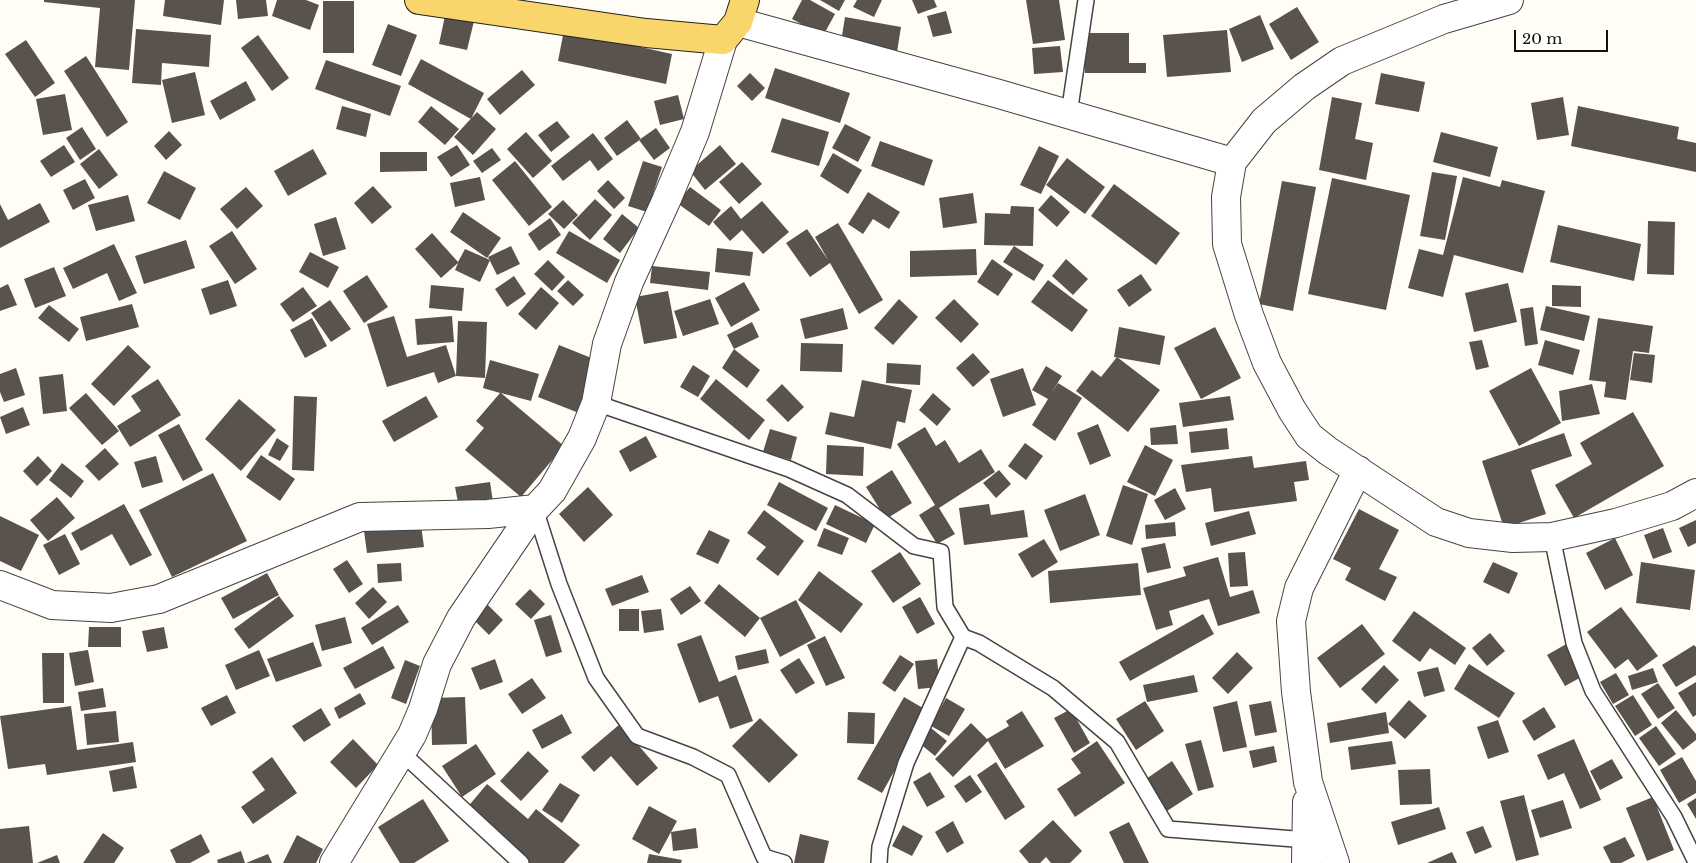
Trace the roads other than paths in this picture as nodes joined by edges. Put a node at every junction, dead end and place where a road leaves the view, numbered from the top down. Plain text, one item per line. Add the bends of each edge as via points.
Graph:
1 (419, 0) edge
2 (1086, 0) edge
3 (1509, 0) edge
4 (735, 21) edge
5 (1069, 114) junction
6 (1232, 162) junction
7 (596, 403) junction
8 (1358, 470) junction
9 (1696, 494) edge
10 (535, 508) junction
11 (1552, 538) junction
12 (0, 585) edge
13 (963, 637) junction
14 (401, 752) junction
15 (1308, 782) junction
16 (1307, 852) edge
17 (1696, 862) edge
18 (334, 863) edge
19 (521, 863) edge
20 (784, 863) edge
21 (879, 863) edge
22 (1334, 863) edge

1 - 4 main road via 646,32
2 - 5 lane
3 - 6 street via 1444,19 1342,62 1304,87 1264,121
4 - 5 street
4 - 7 street via 695,132 623,300 608,344
5 - 6 street
6 - 8 street via 1226,197 1227,244 1267,363 1309,436
7 - 10 street via 582,438 552,491
7 - 13 lane via 789,469 847,495 914,546 941,552 945,607
8 - 11 street via 1436,522 1469,533
8 - 15 street via 1299,588 1291,621
9 - 11 street via 1672,506
10 - 12 street via 488,514 360,517 159,599 111,608 52,605
10 - 14 street via 461,618 436,664 423,709
10 - 20 lane via 559,584 596,678 637,736 693,756 728,775 764,856
11 - 17 lane via 1574,643 1593,692 1674,817
13 - 16 lane via 979,643 1053,688 1117,742 1168,829
13 - 21 lane via 906,763 880,847
14 - 18 street
14 - 19 lane
15 - 16 street
15 - 22 street

